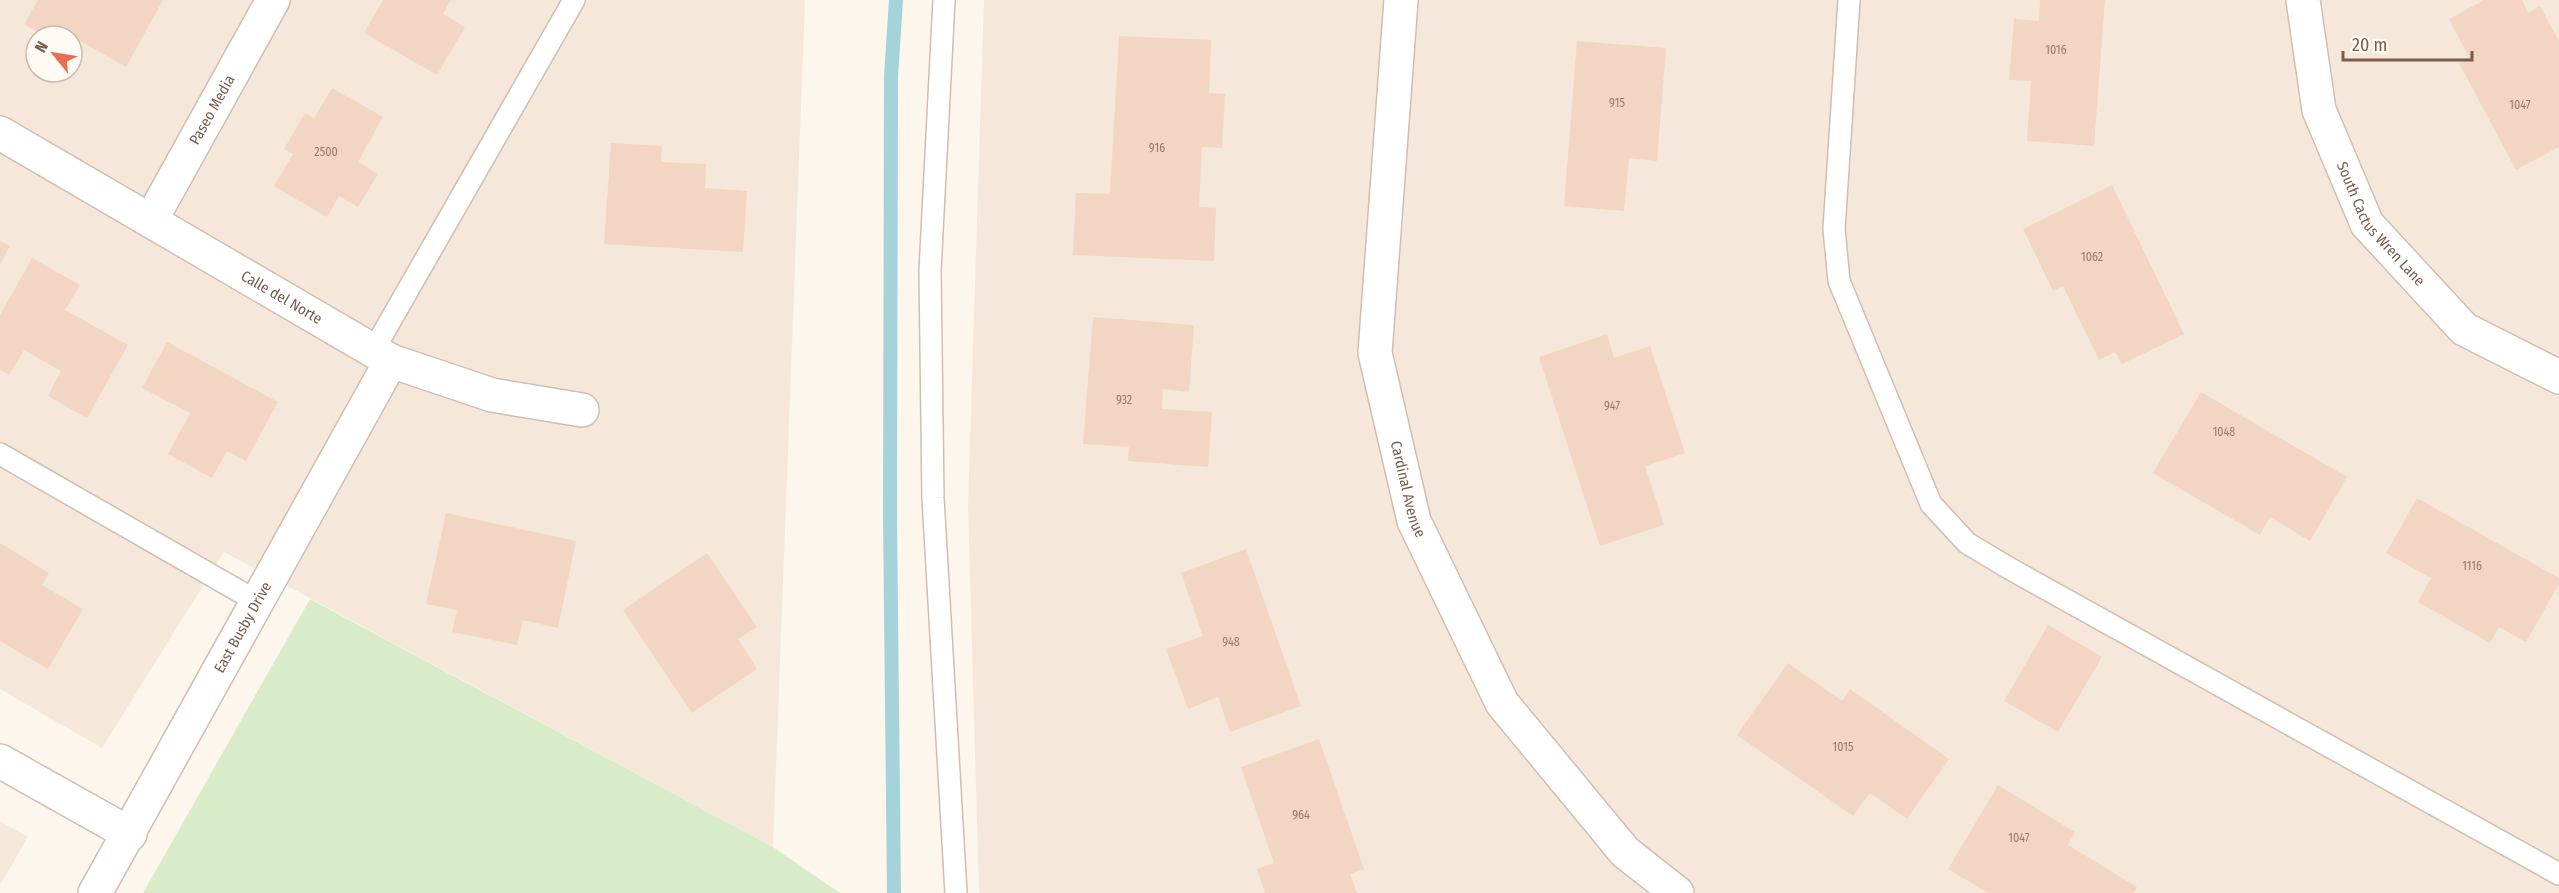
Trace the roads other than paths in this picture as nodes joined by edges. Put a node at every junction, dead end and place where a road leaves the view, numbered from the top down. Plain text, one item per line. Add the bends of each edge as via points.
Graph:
1 (273, 0) edge
2 (574, 0) edge
3 (944, 0) edge
4 (1401, 0) edge
5 (1849, 0) edge
6 (2303, 0) edge
7 (0, 134) edge
8 (151, 220) junction
9 (382, 356) junction
10 (2559, 377) edge
11 (582, 410) dead end
12 (0, 454) edge
13 (258, 602) junction
14 (0, 761) edge
15 (130, 834) junction
16 (2559, 874) edge
17 (95, 893) edge
18 (956, 893) edge
19 (1677, 893) edge

1 - 8 street, Paseo Media
2 - 9 lane
3 - 18 lane via 930,271 933,510
4 - 19 street, Cardinal Avenue via 1375,353 1414,521 1502,703 1625,852
5 - 16 lane via 1834,229 1839,281 1931,504 1967,543 2007,567
6 - 10 street, South Cactus Wren Lane via 2319,110 2367,224 2464,329
7 - 8 street, Calle del Norte
8 - 9 street, Calle del Norte
9 - 11 street, Calle del Norte via 492,395
9 - 13 street, East Busby Drive
12 - 13 lane
13 - 15 street, East Busby Drive
14 - 15 street
15 - 17 street, East Busby Drive

